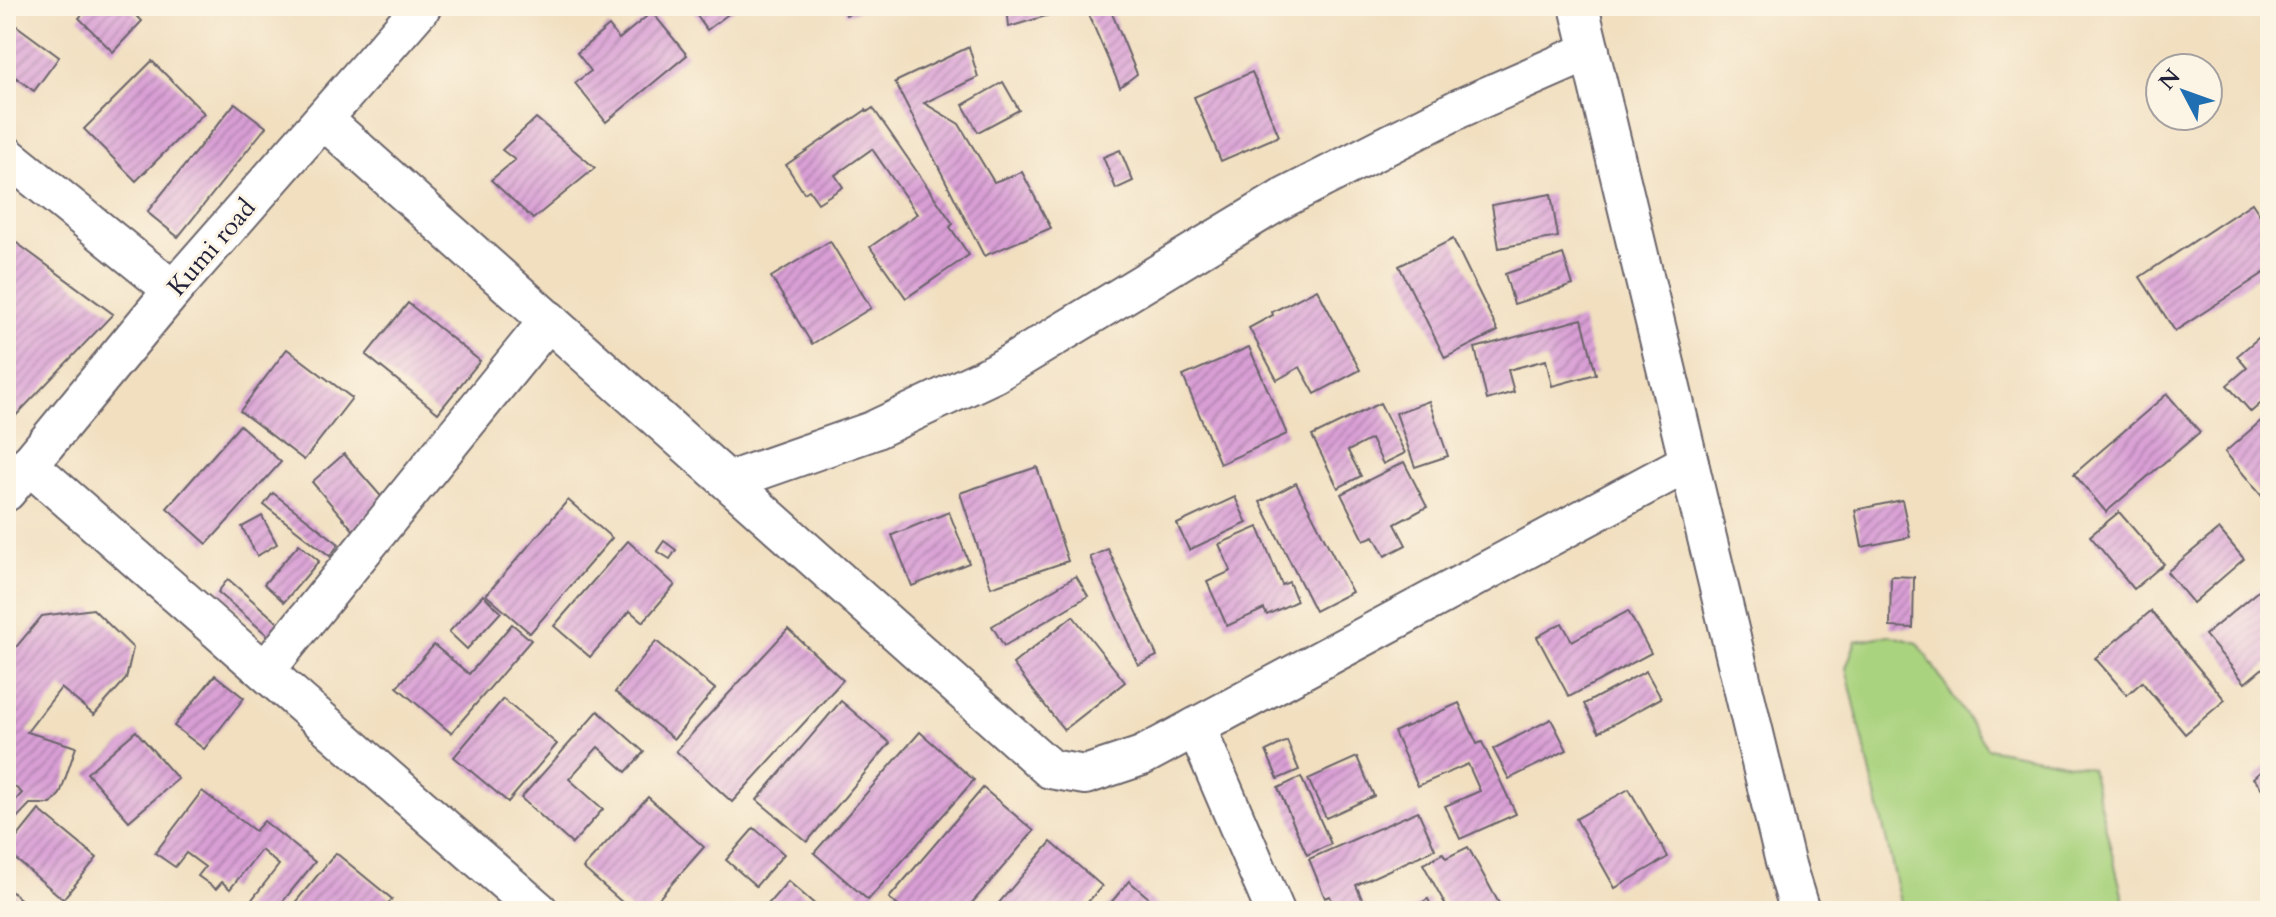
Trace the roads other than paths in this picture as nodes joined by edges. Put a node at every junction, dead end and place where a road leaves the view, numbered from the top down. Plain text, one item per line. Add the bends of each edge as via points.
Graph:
1 (422, 6) edge
2 (1579, 6) edge
3 (1590, 51) junction
4 (324, 120) junction
5 (6, 155) edge
6 (173, 290) junction
7 (549, 320) junction
8 (1689, 462) junction
9 (17, 478) edge
10 (729, 481) junction
11 (265, 671) junction
12 (1196, 727) junction
13 (539, 911) edge
14 (1275, 911) edge
15 (1800, 911) edge

1 - 4 street, Kumi road
2 - 3 street
3 - 8 street
3 - 10 street via 1458,109 1282,199 995,373 872,431
4 - 6 street, Kumi road
4 - 7 street
5 - 6 street
6 - 9 street, Kumi road
7 - 10 street
7 - 11 street
8 - 12 street
8 - 15 street
9 - 11 street
10 - 12 street via 1050,769 1085,775 1142,756
11 - 13 street
12 - 14 street

